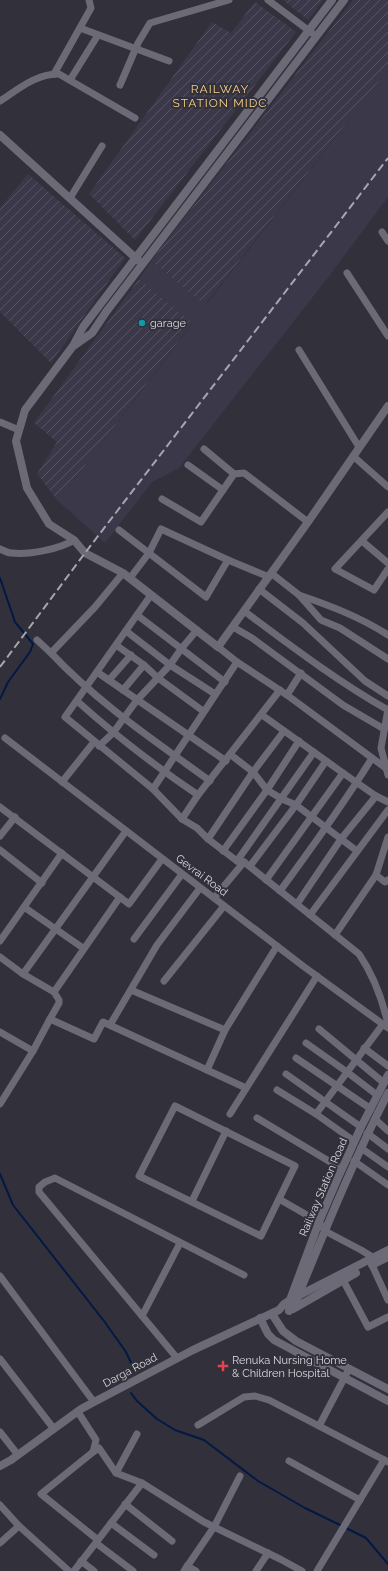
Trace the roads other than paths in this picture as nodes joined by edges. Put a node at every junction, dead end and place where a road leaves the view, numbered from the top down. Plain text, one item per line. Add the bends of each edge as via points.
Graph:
1 (89, 0) edge
2 (229, 0) edge
3 (268, 0) edge
4 (332, 0) edge
5 (344, 0) edge
6 (80, 28) junction
7 (309, 31) junction
8 (98, 35) junction
9 (316, 36) junction
10 (136, 48) junction
11 (169, 60) dead end
12 (54, 74) junction
13 (70, 80) junction
14 (120, 85) dead end
15 (0, 101) edge
16 (135, 118) dead end
17 (0, 135) edge
18 (102, 146) dead end
19 (70, 198) junction
20 (382, 232) dead end
21 (388, 241) edge
22 (136, 258) junction
23 (142, 264) junction
24 (347, 273) dead end
25 (388, 336) edge
26 (73, 346) junction
27 (299, 350) dead end
28 (388, 406) edge
29 (0, 422) edge
30 (19, 430) junction
31 (359, 447) junction
32 (204, 450) dead end
33 (353, 456) junction
34 (188, 465) dead end
35 (234, 474) junction
36 (388, 487) edge
37 (223, 490) junction
38 (162, 499) dead end
39 (388, 512) edge
40 (308, 522) junction
41 (119, 530) dead end
42 (74, 540) junction
43 (362, 541) junction
44 (0, 549) edge
45 (149, 553) junction
46 (228, 560) junction
47 (388, 563) edge
48 (388, 569) edge
49 (123, 573) junction
50 (270, 575) junction
51 (130, 578) junction
52 (259, 589) junction
53 (151, 595) junction
54 (299, 595) junction
55 (244, 611) junction
56 (137, 615) junction
57 (233, 627) junction
58 (197, 630) junction
59 (126, 631) junction
60 (388, 635) edge
61 (37, 640) dead end
62 (116, 645) junction
63 (218, 647) junction
64 (181, 649) junction
65 (51, 654) junction
66 (131, 655) junction
67 (388, 659) edge
68 (237, 662) junction
69 (144, 665) junction
70 (170, 666) junction
71 (97, 672) junction
72 (301, 673) junction
73 (158, 678) junction
74 (109, 680) junction
75 (225, 682) junction
76 (86, 688) junction
77 (123, 690) junction
78 (280, 690) junction
79 (215, 694) junction
80 (287, 695) junction
81 (388, 696) edge
82 (137, 700) junction
83 (77, 701) junction
84 (388, 710) edge
85 (203, 711) junction
86 (262, 714) junction
87 (124, 719) junction
88 (384, 729) junction
89 (284, 731) junction
90 (113, 733) junction
91 (189, 735) junction
92 (4, 738) dead end
93 (299, 742) junction
94 (96, 744) junction
95 (314, 752) junction
96 (175, 756) junction
97 (228, 758) junction
98 (372, 758) junction
99 (326, 761) junction
100 (164, 772) junction
101 (253, 772) junction
102 (388, 772) edge
103 (343, 773) junction
104 (210, 780) junction
105 (62, 782) junction
106 (357, 783) junction
107 (153, 789) junction
108 (267, 790) junction
109 (198, 795) junction
110 (376, 796) junction
111 (282, 799) junction
112 (388, 802) edge
113 (296, 805) junction
114 (0, 806) edge
115 (388, 810) edge
116 (14, 817) junction
117 (311, 817) junction
118 (182, 819) junction
119 (326, 828) junction
120 (126, 831) junction
121 (0, 836) edge
122 (388, 837) edge
123 (208, 839) junction
124 (341, 840) junction
125 (0, 850) edge
126 (223, 851) junction
127 (356, 852) junction
128 (62, 853) junction
129 (386, 855) edge
130 (162, 859) junction
131 (244, 863) junction
132 (182, 874) junction
133 (376, 875) junction
134 (94, 876) junction
135 (266, 880) junction
136 (388, 880) edge
137 (42, 883) junction
138 (200, 888) junction
139 (280, 891) junction
140 (120, 897) junction
141 (214, 898) junction
142 (297, 904) junction
143 (224, 906) junction
144 (24, 907) junction
145 (310, 915) junction
146 (56, 928) junction
147 (335, 935) junction
148 (134, 939) dead end
149 (0, 941) edge
150 (277, 946) junction
151 (83, 948) junction
152 (0, 957) edge
153 (23, 974) junction
154 (317, 976) junction
155 (164, 981) dead end
156 (131, 990) junction
157 (54, 992) junction
158 (50, 1019) junction
159 (110, 1025) junction
160 (386, 1026) edge
161 (319, 1029) dead end
162 (225, 1030) junction
163 (0, 1032) edge
164 (306, 1043) dead end
165 (364, 1048) junction
166 (33, 1051) junction
167 (296, 1058) dead end
168 (356, 1060) junction
169 (388, 1066) edge
170 (207, 1070) junction
171 (347, 1072) junction
172 (286, 1074) dead end
173 (386, 1079) edge
174 (337, 1086) junction
175 (246, 1088) junction
176 (277, 1090) dead end
177 (388, 1094) edge
178 (377, 1095) junction
179 (326, 1101) junction
180 (0, 1104) edge
181 (386, 1105) edge
182 (371, 1109) junction
183 (230, 1114) dead end
184 (316, 1114) junction
185 (257, 1118) dead end
186 (375, 1119) junction
187 (361, 1127) junction
188 (226, 1131) junction
189 (388, 1131) edge
190 (368, 1133) junction
191 (354, 1142) junction
192 (361, 1148) junction
193 (388, 1149) edge
194 (354, 1162) junction
195 (388, 1168) edge
196 (342, 1169) junction
197 (388, 1185) edge
198 (279, 1199) junction
199 (192, 1201) junction
200 (319, 1222) junction
201 (325, 1231) junction
202 (180, 1243) junction
203 (388, 1250) edge
204 (388, 1257) edge
205 (373, 1262) junction
206 (244, 1274) dead end
207 (0, 1276) edge
208 (343, 1280) junction
209 (298, 1296) junction
210 (290, 1300) junction
211 (388, 1300) edge
212 (292, 1309) junction
213 (276, 1312) junction
214 (142, 1316) junction
215 (260, 1318) junction
216 (387, 1318) edge
217 (177, 1358) junction
218 (0, 1359) edge
219 (349, 1369) junction
220 (344, 1378) junction
221 (387, 1386) edge
222 (378, 1395) junction
223 (388, 1401) edge
224 (94, 1402) junction
225 (78, 1412) junction
226 (198, 1425) dead end
227 (319, 1426) junction
228 (54, 1429) junction
229 (0, 1432) edge
230 (137, 1434) dead end
231 (93, 1452) junction
232 (18, 1455) junction
233 (289, 1461) dead end
234 (386, 1461) edge
235 (0, 1466) edge
236 (116, 1473) junction
237 (240, 1476) dead end
238 (142, 1483) junction
239 (360, 1500) junction
240 (125, 1504) junction
241 (0, 1505) edge
242 (111, 1522) junction
243 (19, 1526) junction
244 (214, 1527) junction
245 (172, 1541) dead end
246 (97, 1542) junction
247 (0, 1543) edge
248 (268, 1553) junction
249 (154, 1555) dead end
250 (82, 1561) junction
251 (185, 1568) edge
252 (69, 1571) edge
253 (74, 1571) edge
254 (94, 1571) edge
255 (132, 1571) edge
256 (196, 1571) edge
257 (256, 1571) edge
258 (302, 1571) edge
259 (317, 1571) edge

1 - 6 street via 91,8
2 - 10 street via 150,23
3 - 7 street
4 - 7 street
5 - 9 street
6 - 8 street
6 - 12 street
7 - 9 street
7 - 22 street
8 - 10 street
8 - 13 street
9 - 23 street
10 - 11 street
10 - 14 street
12 - 13 street
12 - 15 street via 28,83
13 - 16 street
17 - 19 street
18 - 19 street
19 - 22 street
20 - 21 street
22 - 23 street
22 - 26 street via 84,326
23 - 26 street via 92,333
24 - 25 street
26 - 30 street via 24,410
27 - 31 street
28 - 31 street
29 - 30 street
30 - 42 street via 16,441 27,488 49,524
31 - 33 street
32 - 35 street
33 - 36 street
33 - 40 street
34 - 37 street
35 - 37 street
35 - 40 street via 244,473
37 - 38 street via 201,522
39 - 43 street
40 - 50 street
41 - 45 street
42 - 44 street via 66,545 34,552 11,553
42 - 49 street via 85,554
43 - 47 street
43 - 48 street via 336,570 374,590
45 - 46 street via 161,529
45 - 46 street via 206,597
45 - 51 street
46 - 50 street
49 - 51 street
49 - 65 street
50 - 52 street
50 - 54 street
51 - 53 street
52 - 55 street
52 - 81 street via 303,623 365,681
53 - 56 street
53 - 58 street
54 - 60 street via 337,608
54 - 67 street via 321,620 340,628
55 - 57 street
55 - 84 street via 365,697
56 - 59 street
56 - 64 street
57 - 63 street
57 - 72 street
58 - 63 street
58 - 64 street
59 - 62 street
59 - 70 street
61 - 65 street
62 - 66 street
62 - 71 street
63 - 68 street
64 - 70 street
64 - 75 street
65 - 76 street
66 - 69 street
66 - 74 street
68 - 75 street
68 - 78 street
69 - 73 street
69 - 77 street
70 - 73 street
70 - 79 street
71 - 74 street
71 - 76 street
72 - 80 street
72 - 88 street via 343,705
73 - 82 street
73 - 85 street
74 - 77 street
75 - 79 street
76 - 83 street
76 - 87 street
77 - 82 street
78 - 80 street
78 - 86 street
79 - 85 street
80 - 98 street
82 - 87 street
82 - 91 street
83 - 90 street
83 - 94 street via 65,718
84 - 88 street
85 - 91 street
86 - 89 street
86 - 97 street
87 - 90 street
87 - 96 street
88 - 102 street via 381,748
89 - 93 street
89 - 101 street
90 - 94 street
90 - 100 street
91 - 96 street
91 - 97 street
92 - 105 street, Gevrai Road
93 - 95 street
93 - 108 street
94 - 105 street
94 - 107 street
95 - 99 street
95 - 111 street
96 - 100 street
96 - 104 street
97 - 101 street
97 - 104 street
98 - 102 street
98 - 106 street
99 - 103 street
99 - 113 street
100 - 107 street
100 - 109 street
101 - 108 street
101 - 123 street
103 - 106 street
103 - 117 street
104 - 109 street
105 - 120 street, Gevrai Road
106 - 110 street
106 - 119 street
107 - 118 street
108 - 111 street
108 - 126 street
109 - 118 street
110 - 112 street
110 - 124 street
111 - 113 street
111 - 131 street
113 - 117 street
113 - 131 street
114 - 116 street
115 - 127 street
116 - 121 street
116 - 128 street
117 - 119 street
117 - 135 street
118 - 123 street via 197,828
119 - 124 street
119 - 139 street
120 - 130 street, Gevrai Road
120 - 134 street
122 - 129 street
123 - 126 street
124 - 127 street
124 - 142 street
125 - 137 street
126 - 131 street
127 - 145 street
128 - 134 street
128 - 137 street
129 - 133 street
130 - 132 street, Gevrai Road
130 - 140 street via 129,904
131 - 135 street
131 - 141 street
132 - 138 street, Gevrai Road
132 - 148 street
133 - 136 street via 385,882
133 - 147 street
134 - 140 street
134 - 146 street
135 - 139 street
137 - 144 street
138 - 141 street, Gevrai Road
138 - 156 street via 157,945
139 - 142 street
140 - 151 street
141 - 143 street, Gevrai Road
142 - 145 street
143 - 150 street, Gevrai Road
143 - 155 street
144 - 146 street
144 - 149 street
145 - 147 street
146 - 151 street
146 - 153 street
147 - 160 street via 359,954 370,971 384,1006
150 - 154 street, Gevrai Road
150 - 162 street
151 - 157 street
152 - 153 street
153 - 157 street
154 - 160 street, Gevrai Road
154 - 175 street
156 - 159 street
156 - 162 street
157 - 158 street via 59,1003
158 - 159 street via 94,1040 103,1022
158 - 166 street
159 - 170 street
160 - 165 street
161 - 168 street
162 - 170 street
163 - 166 street
164 - 171 street
165 - 168 street
165 - 169 street
166 - 180 street
167 - 174 street
168 - 171 street
168 - 173 street
170 - 175 street
171 - 174 street
171 - 178 street
172 - 179 street
173 - 178 street, Railway Station Road
174 - 179 street
174 - 182 street
175 - 183 street
176 - 184 street
177 - 181 street, Railway Station Road
178 - 182 street, Railway Station Road
179 - 184 street
179 - 187 street
181 - 186 street, Railway Station Road
182 - 187 street, Railway Station Road
184 - 191 street
185 - 196 street
186 - 189 street
186 - 190 street, Railway Station Road
187 - 191 street, Railway Station Road
188 - 198 street via 295,1166
188 - 199 street
188 - 199 street via 175,1106 139,1176
190 - 192 street, Railway Station Road
190 - 193 street
191 - 196 street, Railway Station Road
192 - 194 street, Railway Station Road
192 - 195 street
194 - 197 street
194 - 201 street, Railway Station Road
196 - 200 street, Railway Station Road
198 - 199 street via 261,1236
198 - 200 street
200 - 201 street
200 - 210 street, Railway Station Road
201 - 205 street via 361,1250
201 - 209 street, Railway Station Road
202 - 206 street
202 - 214 street
202 - 214 street via 55,1178 39,1187 39,1192
203 - 205 street, Darga Road
204 - 205 street, Darga Road
205 - 208 street, Darga Road
205 - 209 street, Darga Road
205 - 211 street
207 - 224 street
208 - 212 street, Darga Road
208 - 216 street via 368,1327
209 - 210 street, Darga Road
209 - 212 street, Railway Station Road
210 - 212 street, Railway Station Road
210 - 213 street, Darga Road
212 - 213 street, Darga Road
213 - 215 street, Darga Road
213 - 219 street via 283,1331 296,1341
214 - 217 street
215 - 217 street, Darga Road
215 - 220 street via 274,1340
217 - 224 street, Darga Road
218 - 228 street
219 - 220 street
219 - 221 street
220 - 222 street
220 - 227 street
221 - 222 street
222 - 223 street
224 - 225 street, Darga Road
225 - 228 street, Darga Road
225 - 231 street via 96,1440
226 - 227 street via 244,1398 255,1396 269,1400
227 - 234 street
228 - 232 street, Darga Road
229 - 232 street
230 - 236 street
231 - 236 street via 99,1448
231 - 246 street via 41,1494
232 - 235 street, Darga Road
233 - 239 street
234 - 239 street
236 - 238 street
237 - 244 street
238 - 240 street
238 - 244 street
239 - 259 street
240 - 242 street
240 - 245 street
241 - 243 street
242 - 246 street
242 - 249 street
243 - 247 street
243 - 252 street
244 - 248 street
244 - 251 street
246 - 250 street
246 - 255 street
248 - 257 street
248 - 258 street
250 - 253 street
250 - 254 street
251 - 256 street

